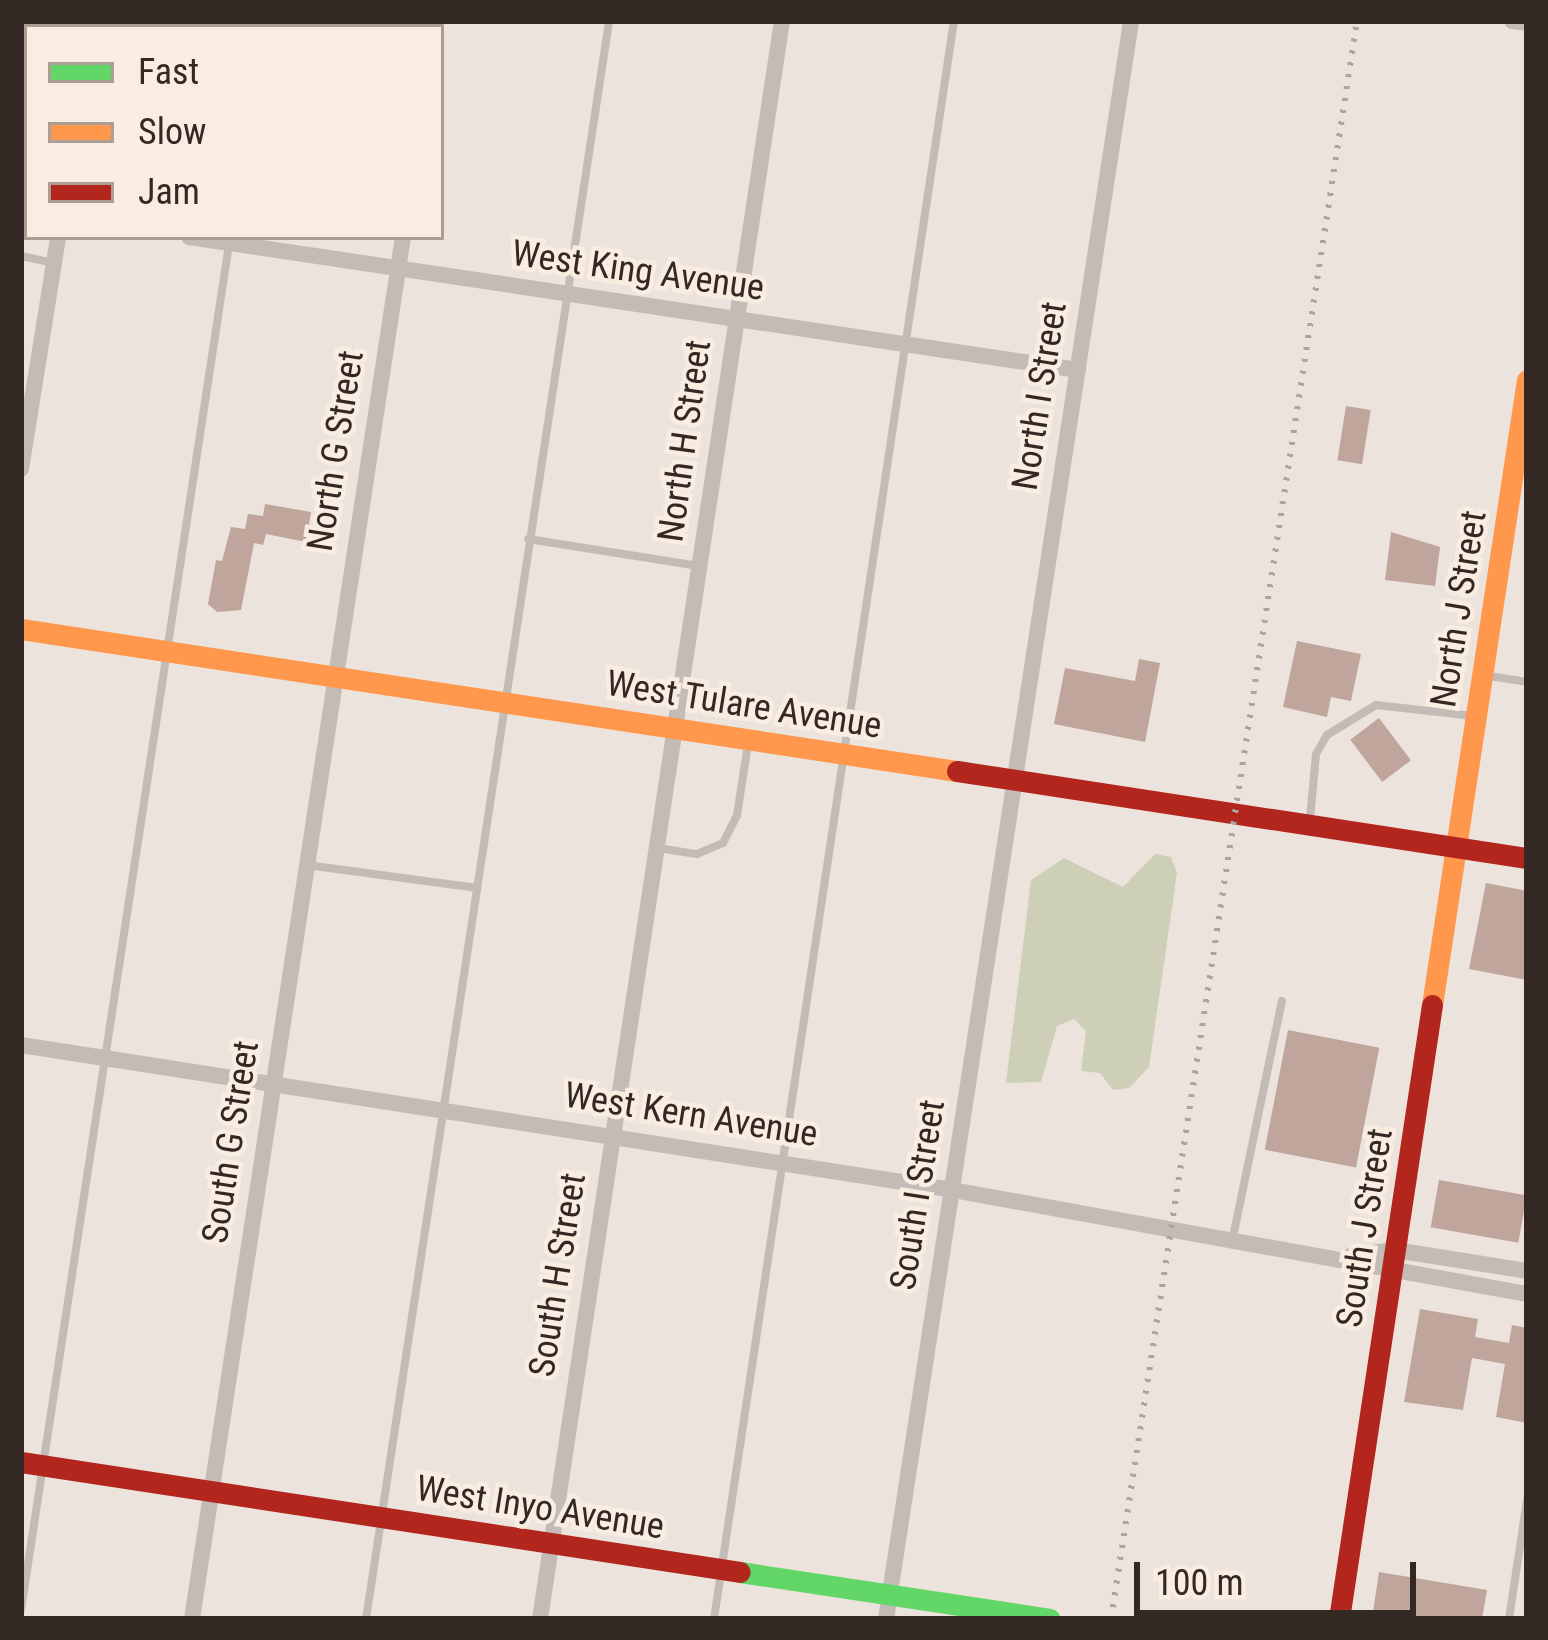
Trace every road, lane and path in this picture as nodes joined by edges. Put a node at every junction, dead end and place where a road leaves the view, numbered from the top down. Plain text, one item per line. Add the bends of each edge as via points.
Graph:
1 (609, 21) edge
2 (782, 21) edge
3 (954, 21) edge
4 (1131, 21) edge
5 (1512, 21) edge
6 (1527, 23) edge
7 (57, 240) edge
8 (229, 240) edge
9 (403, 240) edge
10 (21, 256) edge
11 (53, 263) junction
12 (398, 268) junction
13 (565, 293) junction
14 (737, 319) junction
15 (905, 345) junction
16 (1078, 370) junction
17 (1527, 380) edge
18 (1522, 448) edge
19 (21, 469) edge
20 (528, 539) junction
21 (700, 566) junction
22 (21, 629) edge
23 (164, 650) junction
24 (1482, 675) junction
25 (335, 676) junction
26 (1527, 682) edge
27 (504, 701) junction
28 (1476, 717) junction
29 (675, 728) junction
30 (749, 740) junction
31 (840, 754) junction
32 (1015, 782) junction
33 (1310, 827) junction
34 (1456, 847) junction
35 (657, 848) junction
36 (1527, 858) edge
37 (307, 865) junction
38 (478, 888) junction
39 (1282, 1001) dead end
40 (21, 1046) edge
41 (103, 1058) junction
42 (274, 1083) junction
43 (445, 1110) junction
44 (613, 1135) junction
45 (781, 1162) junction
46 (952, 1190) junction
47 (1233, 1237) junction
48 (1395, 1250) junction
49 (1350, 1256) junction
50 (1527, 1270) edge
51 (1390, 1275) junction
52 (1527, 1294) edge
53 (32, 1464) edge
54 (212, 1492) junction
55 (1527, 1500) edge
56 (382, 1517) junction
57 (551, 1543) junction
58 (721, 1570) junction
59 (890, 1595) junction
60 (21, 1610) edge
61 (192, 1619) edge
62 (366, 1619) edge
63 (540, 1619) edge
64 (713, 1619) edge
65 (886, 1619) edge
66 (1049, 1619) edge
67 (1339, 1619) edge
68 (1509, 1619) edge

1 - 13 lane
2 - 14 street, North H Street
3 - 15 lane
4 - 16 street, North I Street
5 - 6 street
7 - 11 street
8 - 12 street, West King Avenue
8 - 23 lane
9 - 12 street, North G Street
10 - 11 lane
11 - 19 street
12 - 13 street, West King Avenue
12 - 25 street, North G Street
13 - 14 street, West King Avenue
13 - 20 lane
14 - 15 street, West King Avenue
14 - 21 street, North H Street
15 - 16 street, West King Avenue
15 - 31 lane
16 - 32 street, North I Street
17 - 18 main road, North J Street
18 - 24 main road, North J Street
20 - 21 lane
20 - 27 lane
21 - 29 street, North H Street
22 - 23 main road, West Tulare Avenue
23 - 25 main road, West Tulare Avenue
23 - 41 lane
24 - 26 lane
24 - 28 main road, North J Street
25 - 27 main road, West Tulare Avenue
25 - 37 street, South G Street
27 - 29 main road, West Tulare Avenue
27 - 38 lane
28 - 33 lane via 1376,705 1327,735 1316,754
28 - 34 main road, North J Street
29 - 30 main road, West Tulare Avenue
29 - 35 street, South H Street
30 - 31 main road, West Tulare Avenue
30 - 35 lane via 737,815 723,843 697,854
31 - 32 main road, West Tulare Avenue
31 - 45 lane
32 - 33 main road, West Tulare Avenue
32 - 46 street, South I Street
33 - 34 main road, West Tulare Avenue
34 - 36 main road, West Tulare Avenue
34 - 48 main road, South J Street
35 - 44 street, South H Street
37 - 38 lane
37 - 42 street, South G Street
38 - 43 lane
39 - 47 lane
40 - 41 street, West Kern Avenue
41 - 42 street, West Kern Avenue
41 - 53 lane
42 - 43 street, West Kern Avenue
42 - 54 street, South G Street
43 - 44 street, West Kern Avenue
43 - 56 lane
44 - 45 street, West Kern Avenue
44 - 57 street, South H Street
45 - 46 street, West Kern Avenue
45 - 58 lane
46 - 47 street, West Kern Avenue
46 - 59 street, South I Street
47 - 49 street, West Kern Avenue
48 - 49 street
48 - 50 street
48 - 51 main road, South J Street
49 - 51 street
51 - 52 street
51 - 67 main road, South J Street
53 - 54 main road, West Inyo Avenue
53 - 60 lane
54 - 56 main road, West Inyo Avenue
54 - 61 street, South G Street
55 - 68 lane
56 - 57 main road, West Inyo Avenue
56 - 62 lane
57 - 58 main road, West Inyo Avenue
57 - 63 street, South H Street
58 - 59 main road, West Inyo Avenue
58 - 64 lane
59 - 65 street, South I Street
59 - 66 main road, West Inyo Avenue

